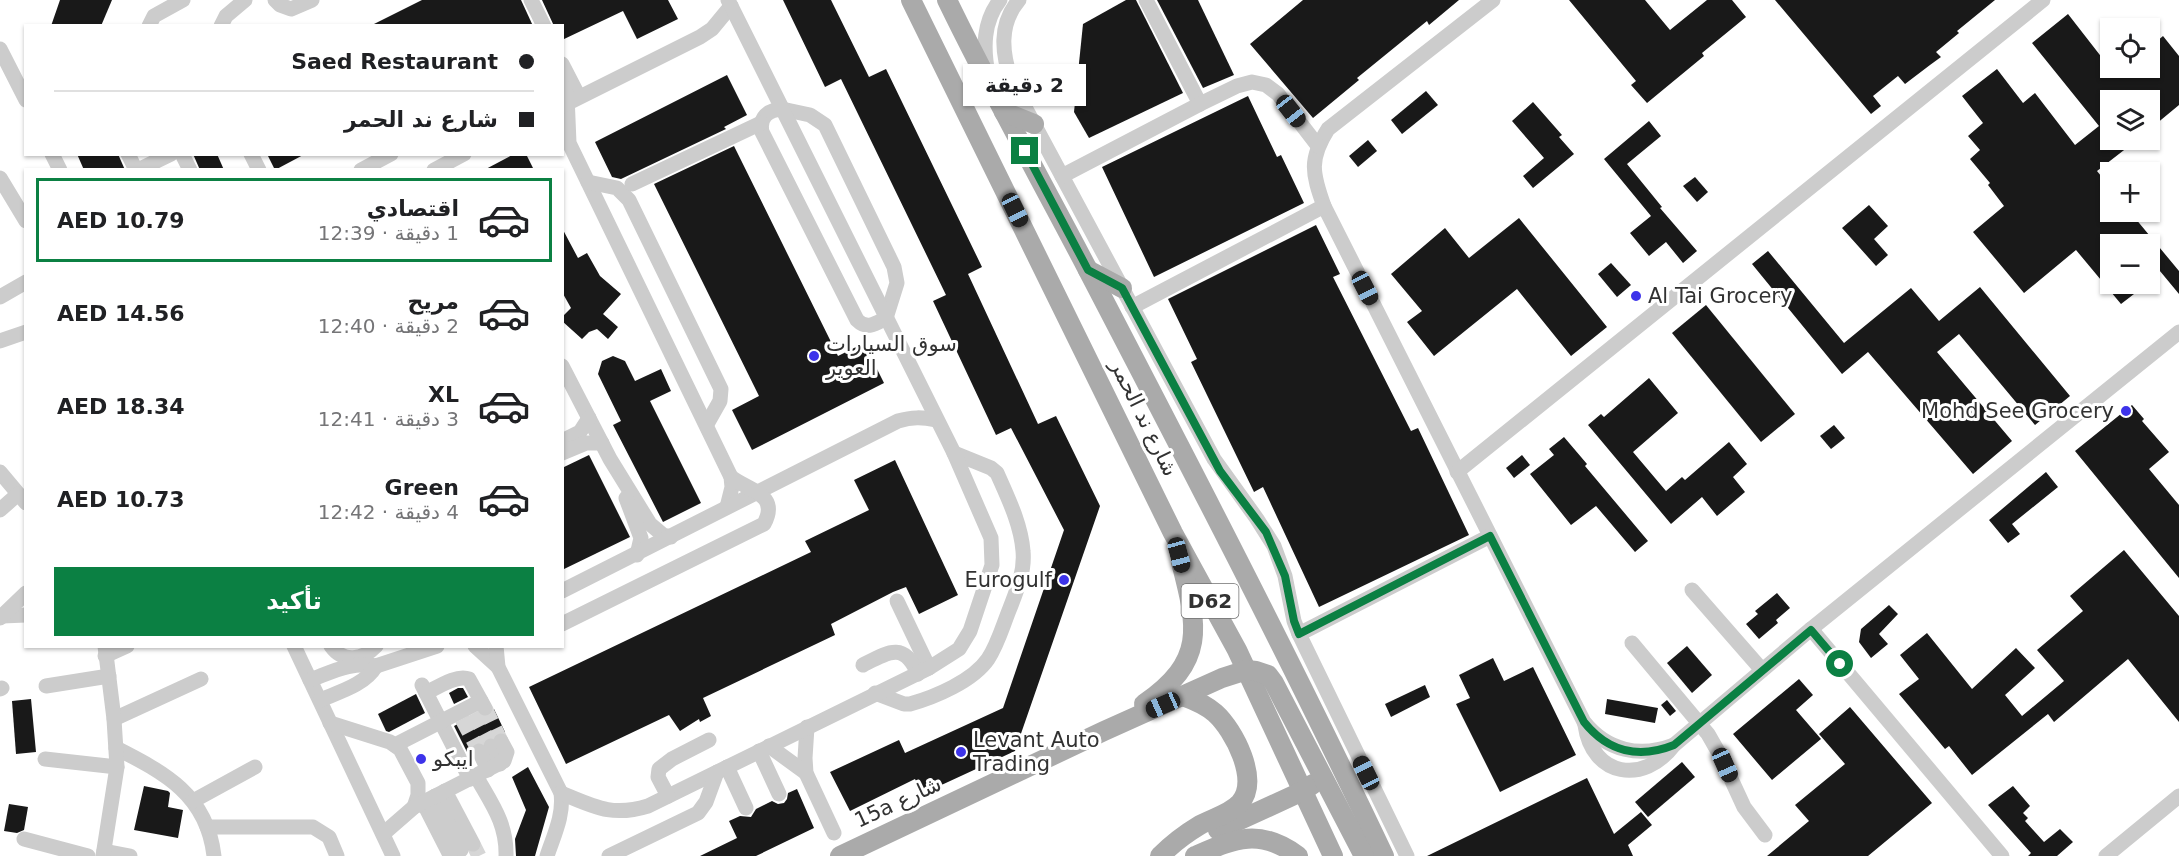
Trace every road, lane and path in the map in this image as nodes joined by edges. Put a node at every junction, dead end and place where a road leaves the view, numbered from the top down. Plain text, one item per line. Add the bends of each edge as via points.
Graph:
1 (183, 0) edge
2 (245, 0) edge
3 (275, 0) edge
4 (312, 0) edge
5 (531, 0) edge
6 (911, 0) edge
7 (947, 0) edge
8 (1000, 0) edge
9 (1019, 0) edge
10 (1146, 0) edge
11 (1493, 0) edge
12 (2043, 0) edge
13 (729, 3) edge
14 (150, 24) edge
15 (222, 24) edge
16 (542, 24) edge
17 (0, 49) edge
18 (564, 74) edge
19 (990, 89) junction
20 (24, 96) edge
21 (570, 102) edge
22 (1200, 104) junction
23 (782, 109) junction
24 (1004, 112) junction
25 (761, 123) junction
26 (1034, 124) junction
27 (566, 139) edge
28 (1318, 146) junction
29 (148, 156) edge
30 (164, 156) edge
31 (387, 156) edge
32 (460, 156) edge
33 (133, 165) edge
34 (365, 168) edge
35 (438, 168) edge
36 (1062, 176) junction
37 (0, 178) edge
38 (588, 182) junction
39 (632, 184) dead end
40 (1324, 206) junction
41 (24, 218) edge
42 (1088, 270) junction
43 (24, 283) edge
44 (1122, 288) junction
45 (0, 297) edge
46 (1132, 307) junction
47 (886, 318) junction
48 (2179, 332) edge
49 (24, 333) edge
50 (0, 341) edge
51 (564, 370) edge
52 (590, 418) junction
53 (936, 420) junction
54 (1119, 420) junction
55 (707, 424) junction
56 (564, 440) edge
57 (602, 443) junction
58 (564, 452) edge
59 (954, 453) junction
60 (610, 459) junction
61 (0, 472) edge
62 (1457, 472) junction
63 (731, 477) junction
64 (758, 492) junction
65 (22, 499) edge
66 (727, 507) junction
67 (0, 510) edge
68 (1173, 533) junction
69 (1490, 536) junction
70 (671, 537) junction
71 (637, 555) junction
72 (564, 590) edge
73 (1692, 590) dead end
74 (24, 595) edge
75 (897, 602) dead end
76 (24, 615) edge
77 (1, 617) edge
78 (564, 623) edge
79 (1811, 630) junction
80 (1299, 634) junction
81 (1632, 643) dead end
82 (1282, 646) junction
83 (295, 648) edge
84 (333, 648) edge
85 (343, 648) edge
86 (364, 648) edge
87 (374, 648) edge
88 (425, 648) edge
89 (477, 648) edge
90 (496, 648) edge
91 (102, 650) edge
92 (407, 651) edge
93 (863, 665) dead end
94 (376, 666) junction
95 (498, 667) junction
96 (1247, 670) junction
97 (1762, 670) junction
98 (923, 671) junction
99 (109, 676) junction
100 (201, 680) dead end
101 (310, 680) junction
102 (46, 686) dead end
103 (875, 693) junction
104 (1183, 696) junction
105 (320, 700) junction
106 (114, 718) junction
107 (441, 721) junction
108 (330, 723) junction
109 (1699, 724) junction
110 (807, 727) junction
111 (1104, 731) junction
112 (709, 741) dead end
113 (395, 745) junction
114 (117, 748) junction
115 (764, 748) junction
116 (1333, 752) junction
117 (45, 759) dead end
118 (117, 767) junction
119 (255, 767) dead end
120 (722, 770) junction
121 (483, 772) junction
122 (806, 773) junction
123 (1322, 775) junction
124 (1303, 791) junction
125 (561, 793) junction
126 (779, 794) dead end
127 (668, 796) junction
128 (2179, 796) edge
129 (429, 799) junction
130 (193, 801) junction
131 (746, 808) dead end
132 (207, 827) junction
133 (834, 833) dead end
134 (383, 834) junction
135 (1323, 835) junction
136 (1765, 835) dead end
137 (24, 839) dead end
138 (461, 850) edge
139 (104, 853) edge
140 (88, 856) edge
141 (130, 856) edge
142 (214, 856) edge
143 (337, 856) edge
144 (393, 856) edge
145 (506, 856) edge
146 (548, 856) edge
147 (609, 856) edge
148 (840, 856) edge
149 (1161, 856) edge
150 (1195, 856) edge
151 (1298, 856) edge
152 (1333, 856) edge
153 (1351, 856) edge
154 (1364, 856) edge
155 (1384, 856) edge
156 (1407, 856) edge
157 (2002, 856) edge
158 (2106, 856) edge

1 - 14 street via 154,16
2 - 15 street
3 - 4 street via 291,9
5 - 16 street
6 - 54 main road, شارع ند الحمر / D62
7 - 19 main road, شارع ند الحمر / D62
8 - 19 street via 993,9 984,43
9 - 26 street via 1003,32 1003,50 1012,83
10 - 22 street
11 - 28 street via 1349,111 1328,129
12 - 62 street
13 - 21 street via 712,29 700,38
13 - 23 street
17 - 20 street
18 - 21 street
19 - 24 main road, شارع ند الحمر / D62
21 - 27 street
22 - 28 street via 1245,84 1266,84
22 - 36 street
23 - 25 street via 768,112
23 - 47 street
23 - 47 street via 818,119 829,133 897,275
24 - 26 main road
24 - 42 main road, شارع ند الحمر / D62
25 - 39 street
25 - 47 street via 762,132 856,320 871,326
26 - 36 street
27 - 38 street
28 - 40 street via 1315,180
29 - 33 street
30 - 33 street
31 - 34 street
32 - 35 street
36 - 44 street
37 - 41 street
38 - 55 street
38 - 55 street via 617,188 629,200 721,389 720,401
40 - 46 street
40 - 62 street
42 - 44 main road
42 - 82 main road, شارع ند الحمر / D62
43 - 45 street
44 - 46 street
46 - 80 street via 1220,471 1274,546
47 - 53 street
48 - 79 street
49 - 50 street
51 - 52 street
52 - 56 street via 580,432
52 - 57 street
53 - 59 street
53 - 64 street via 911,417 898,421
54 - 68 main road, شارع ند الحمر / D62
54 - 82 main road via 1155,465 1251,659 1261,666 1273,664
55 - 63 street
57 - 58 street via 586,443
57 - 60 street
59 - 98 street via 991,538 992,566 965,641 951,656
59 - 103 street via 997,473 1022,537 1019,586 995,646 971,676 910,704
60 - 70 street via 650,524
60 - 71 street via 641,538
61 - 65 street
62 - 69 street
63 - 64 street
63 - 66 street
64 - 66 street
64 - 78 street via 769,506 764,524
65 - 67 street
66 - 70 street
68 - 96 main road, شارع ند الحمر / D62
68 - 111 main road via 1193,613 1189,652 1169,685
69 - 80 street
69 - 109 street via 1584,722 1594,752 1606,763 1636,771 1652,766
70 - 71 street
71 - 72 street
73 - 97 street
74 - 77 street
75 - 98 street
76 - 77 street
79 - 97 street
79 - 157 street
80 - 156 street
81 - 109 street
82 - 116 main road, شارع ند الحمر / D62
83 - 101 street
84 - 87 street via 351,658 369,654
85 - 86 street via 351,652
88 - 92 street
89 - 95 street
90 - 95 street
91 - 99 street
92 - 94 street
93 - 98 street via 892,651 902,652
94 - 101 street via 356,664
94 - 105 street via 364,680
95 - 125 street
96 - 104 main road, 15a شارع
96 - 123 main road via 1268,675 1274,683
96 - 124 main road, شارع ند الحمر / D62
97 - 109 street
98 - 103 street
99 - 102 street
99 - 106 street
100 - 106 street
101 - 105 street
103 - 110 street
104 - 111 main road, 15a شارع
104 - 149 main road via 1209,708 1227,726 1241,753 1248,785 1234,808 1190,832
105 - 108 street
106 - 114 street
107 - 107 street via 472,710 470,679 459,678 424,689
107 - 113 street
107 - 121 street
108 - 113 street
108 - 134 street
109 - 136 street via 1720,755 1744,807
110 - 115 street
110 - 122 street
111 - 148 main road, 15a شارع
112 - 127 street via 659,769 658,777
113 - 129 street via 418,783 418,795
114 - 118 street
114 - 130 street via 160,771
115 - 120 street
115 - 122 street
115 - 126 street
116 - 123 main road
116 - 155 main road, شارع ند الحمر / D62
117 - 118 street
118 - 139 street
119 - 130 street
120 - 127 street
120 - 131 street
120 - 147 street via 698,813
121 - 121 street via 490,746 507,752 507,757
121 - 129 street
121 - 145 street via 504,827
122 - 133 street
123 - 124 main road
123 - 154 main road
124 - 135 main road, شارع ند الحمر / D62
124 - 149 main road
125 - 127 street via 612,811 631,811
125 - 146 street via 560,820
128 - 158 street
129 - 134 street
129 - 138 street
129 - 138 street
130 - 132 street
132 - 142 street
132 - 143 street via 313,826 329,837
134 - 144 street
135 - 152 main road, شارع ند الحمر / D62
135 - 153 main road via 1336,830
137 - 140 street
139 - 141 street
150 - 151 main road via 1244,838 1270,841

